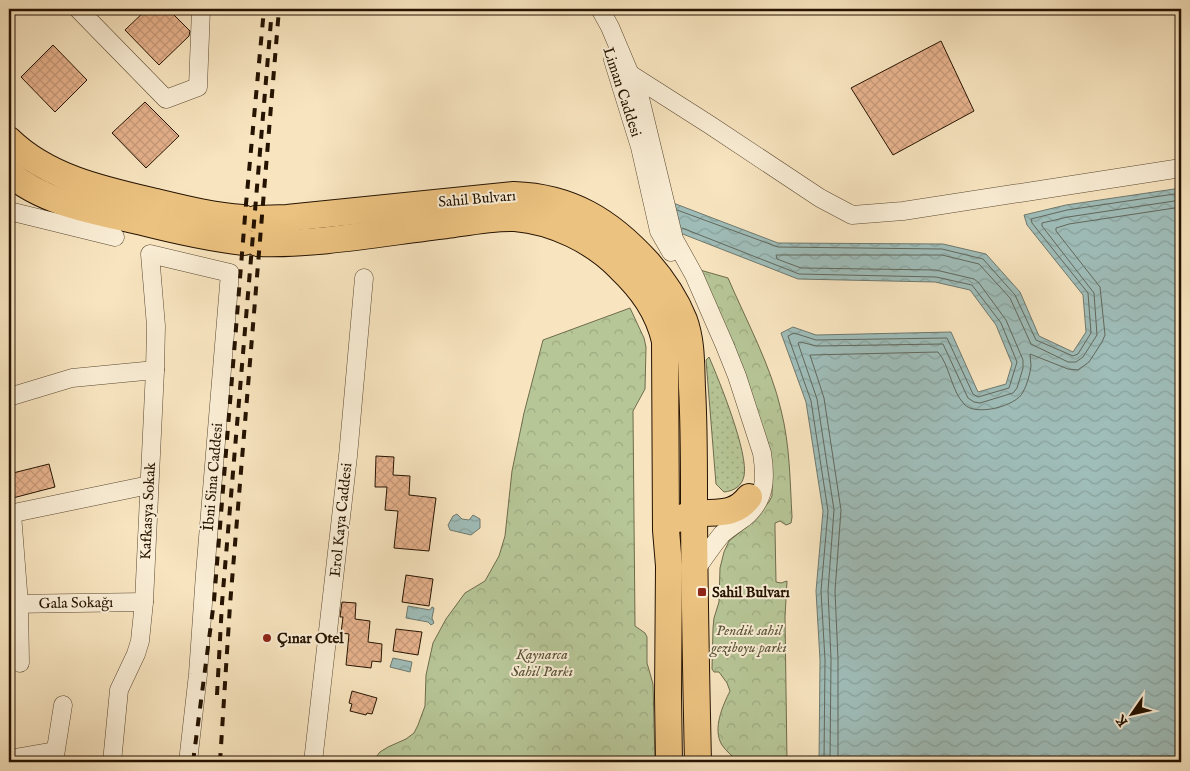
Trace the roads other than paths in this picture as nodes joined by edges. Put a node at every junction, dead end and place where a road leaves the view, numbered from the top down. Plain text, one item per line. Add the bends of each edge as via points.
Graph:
1 (78, 9) edge
2 (202, 9) edge
3 (589, 9) edge
4 (600, 9) edge
5 (630, 74) junction
6 (9, 140) edge
7 (1181, 168) edge
8 (9, 173) edge
9 (653, 177) junction
10 (9, 211) edge
11 (664, 223) junction
12 (250, 231) junction
13 (115, 237) dead end
14 (150, 254) joint
15 (364, 278) dead end
16 (155, 370) junction
17 (9, 397) edge
18 (694, 458) junction
19 (149, 485) junction
20 (749, 497) junction
21 (10, 514) edge
22 (694, 514) junction
23 (667, 536) junction
24 (694, 572) junction
25 (144, 602) junction
26 (14, 604) edge
27 (20, 663) dead end
28 (696, 689) junction
29 (668, 696) junction
30 (63, 705) dead end
31 (55, 757) edge
32 (9, 759) edge
33 (112, 762) edge
34 (188, 762) edge
35 (314, 762) edge
36 (669, 762) edge
37 (698, 762) edge

1 - 2 street via 166,99 198,87
3 - 9 street, Liman Caddesi via 612,57 640,147
4 - 5 street, Liman Caddesi
5 - 7 street via 852,216
5 - 9 street, Liman Caddesi via 644,110
6 - 12 highway, Sahil Bulvarı via 33,159 74,180 203,213
8 - 12 highway, Sahil Bulvarı via 28,187 72,205 221,240
9 - 11 street
10 - 13 street
11 - 20 street via 662,238 684,273 737,404 755,472
11 - 24 street via 694,275 737,376 762,454 765,475 763,492 755,507 722,534
12 - 18 highway, Sahil Bulvarı via 287,218 514,195 563,202 590,214 622,237 651,267 683,319 690,345
12 - 23 highway, Sahil Bulvarı via 311,241 515,218 551,226 600,251 615,262 650,302 665,341
14 - 16 street, Kafkasya Sokak via 156,326
14 - 34 street, İbni Sina Caddesi via 230,273
15 - 35 street, Erol Kaya Caddesi
16 - 17 street via 72,378
16 - 19 street, Kafkasya Sokak
18 - 20 highway via 704,483 714,496 729,502
18 - 22 highway, Sahil Bulvarı
19 - 21 street
19 - 25 street, Kafkasya Sokak
20 - 22 highway via 729,512
21 - 26 street
22 - 23 highway via 678,519
22 - 24 highway, Sahil Bulvarı
23 - 29 highway, Sahil Bulvarı via 651,616 650,687 659,695
24 - 28 highway, Sahil Bulvarı
25 - 26 street, Gala Sokağı
25 - 33 street, Kafkasya Sokak via 140,640 119,690
26 - 27 street
28 - 29 highway
28 - 37 highway, Sahil Bulvarı
29 - 36 highway
30 - 31 street
31 - 32 street

